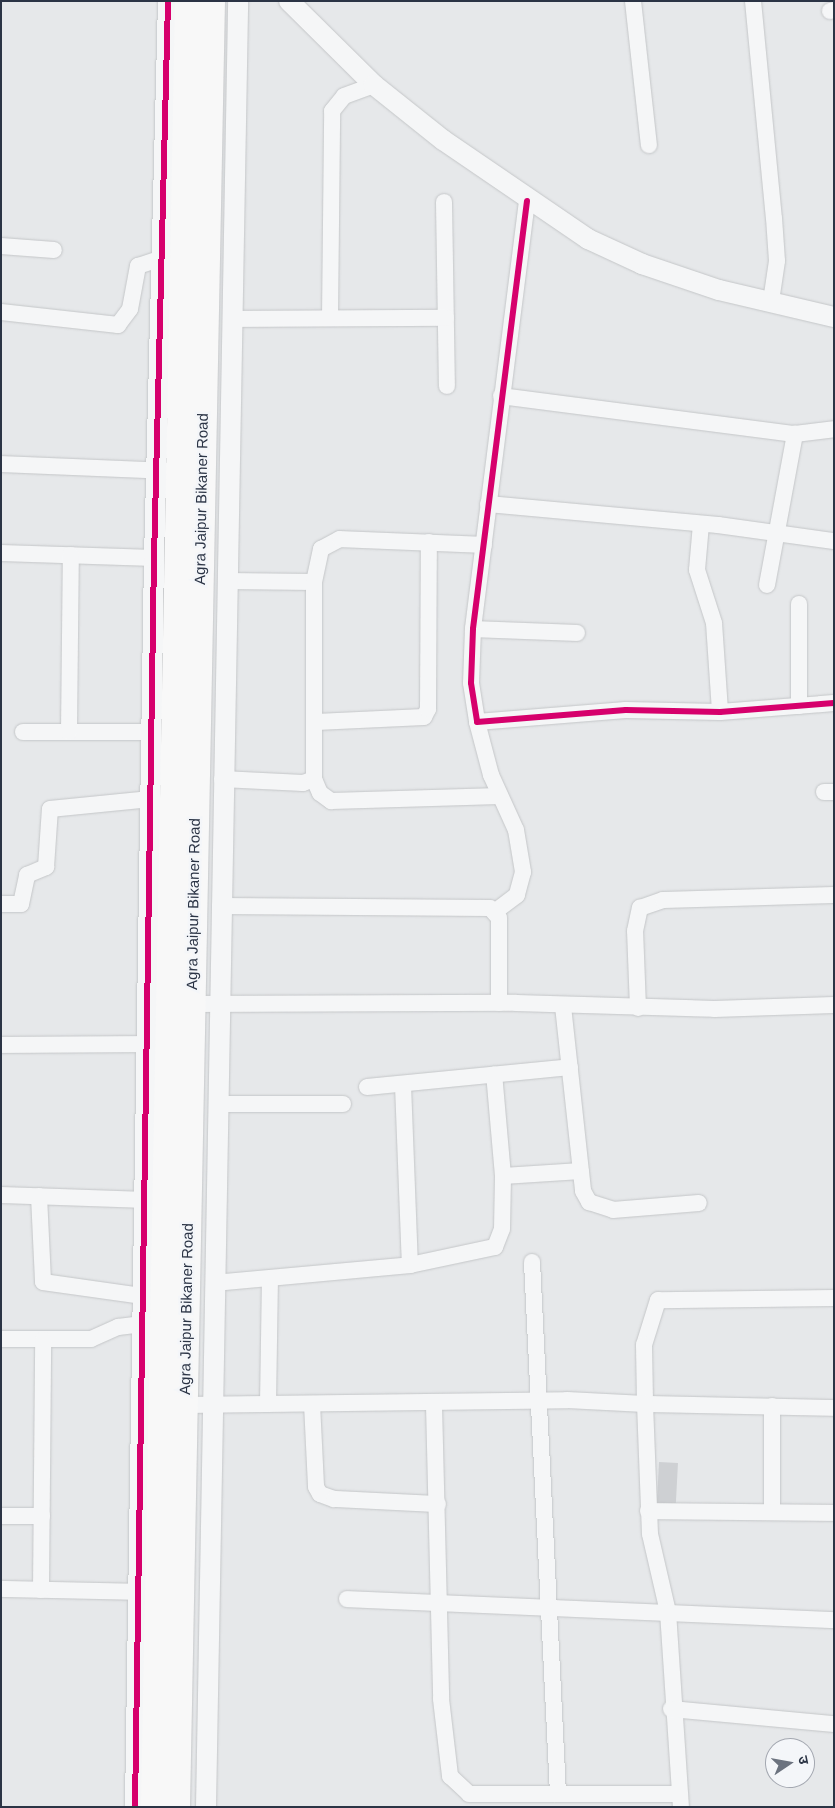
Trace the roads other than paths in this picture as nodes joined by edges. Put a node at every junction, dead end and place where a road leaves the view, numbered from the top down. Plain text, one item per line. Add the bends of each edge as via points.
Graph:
1 (168, 1) edge
2 (188, 1) edge
3 (212, 1) edge
4 (238, 1) edge
5 (290, 1) edge
6 (633, 1) edge
7 (753, 1) edge
8 (374, 85) junction
9 (649, 144) dead end
10 (526, 201) junction
11 (444, 202) dead end
12 (1, 246) edge
13 (54, 250) dead end
14 (163, 258) junction
15 (771, 301) junction
16 (1, 312) edge
17 (330, 318) junction
18 (446, 318) junction
19 (834, 318) edge
20 (231, 319) junction
21 (447, 386) dead end
22 (501, 396) junction
23 (834, 428) edge
24 (795, 434) junction
25 (1, 464) edge
26 (167, 471) junction
27 (488, 504) junction
28 (701, 524) junction
29 (778, 532) junction
30 (834, 541) edge
31 (429, 542) junction
32 (484, 545) junction
33 (1, 554) edge
34 (71, 555) junction
35 (154, 558) junction
36 (226, 581) junction
37 (314, 582) junction
38 (768, 586) dead end
39 (799, 604) dead end
40 (473, 629) junction
41 (577, 632) dead end
42 (834, 703) edge
43 (799, 706) junction
44 (720, 712) junction
45 (316, 722) junction
46 (477, 722) junction
47 (23, 732) dead end
48 (69, 732) junction
49 (152, 732) junction
50 (222, 779) junction
51 (314, 779) junction
52 (500, 796) junction
53 (151, 799) junction
54 (834, 895) edge
55 (1, 904) edge
56 (220, 906) junction
57 (496, 911) junction
58 (499, 1003) junction
59 (191, 1004) junction
60 (219, 1004) junction
61 (834, 1005) edge
62 (563, 1006) junction
63 (638, 1008) junction
64 (147, 1044) junction
65 (1, 1045) edge
66 (570, 1068) junction
67 (494, 1074) junction
68 (403, 1085) junction
69 (367, 1087) dead end
70 (217, 1104) junction
71 (343, 1104) dead end
72 (581, 1171) junction
73 (503, 1176) junction
74 (1, 1195) edge
75 (39, 1196) junction
76 (146, 1200) junction
77 (699, 1203) dead end
78 (532, 1262) dead end
79 (410, 1265) junction
80 (270, 1279) junction
81 (214, 1283) junction
82 (143, 1296) junction
83 (834, 1298) edge
84 (143, 1324) junction
85 (1, 1339) edge
86 (43, 1340) junction
87 (536, 1401) junction
88 (268, 1404) junction
89 (312, 1404) junction
90 (645, 1404) junction
91 (185, 1405) junction
92 (214, 1405) junction
93 (434, 1405) junction
94 (772, 1406) junction
95 (834, 1408) edge
96 (438, 1504) junction
97 (648, 1510) junction
98 (772, 1512) junction
99 (834, 1513) edge
100 (1, 1516) edge
101 (42, 1516) junction
102 (1, 1589) edge
103 (41, 1590) junction
104 (148, 1592) junction
105 (347, 1599) dead end
106 (440, 1601) junction
107 (549, 1607) junction
108 (668, 1612) junction
109 (834, 1620) edge
110 (671, 1709) junction
111 (834, 1724) edge
112 (558, 1794) junction
113 (497, 1800) edge
114 (680, 1800) edge
115 (135, 1807) edge
116 (154, 1807) edge
117 (177, 1807) edge
118 (206, 1807) edge

1 - 14 street
2 - 26 highway, Agra Jaipur Bikaner Road
3 - 59 highway, Agra Jaipur Bikaner Road
4 - 20 street
5 - 8 street
6 - 9 street
7 - 15 street via 777,261
8 - 10 street
8 - 17 street via 344,96 332,111
10 - 15 street via 588,239 642,264 719,290
10 - 22 street
11 - 18 street
12 - 13 street
14 - 16 street via 138,266 130,309 118,325
14 - 26 street
15 - 19 street
17 - 18 street
17 - 20 street
18 - 21 street
20 - 36 street
22 - 24 street
22 - 27 street
23 - 24 street
24 - 29 street
25 - 26 street
26 - 35 street
26 - 104 highway, Agra Jaipur Bikaner Road
27 - 28 street
27 - 32 street
28 - 29 street
28 - 44 street via 697,570 714,623
29 - 30 street
29 - 38 street
31 - 32 street
31 - 37 street via 329,542 317,559
31 - 45 street via 428,709 424,717
32 - 40 street
33 - 34 street
34 - 35 street
34 - 48 street
35 - 49 street
36 - 37 street
36 - 50 street
37 - 45 street
39 - 43 street
40 - 41 street
40 - 46 street via 471,683
42 - 43 street
43 - 44 street
44 - 46 street via 626,710
45 - 51 street
46 - 52 street
47 - 48 street
48 - 49 street
49 - 53 street
50 - 51 street via 303,783
50 - 56 street
51 - 52 street via 320,793 331,801
52 - 57 street via 516,830 523,872 517,895
53 - 55 street via 50,809 46,867 27,875 21,904
53 - 64 street
54 - 63 street via 663,900 640,908 635,931
56 - 57 street
56 - 60 street
57 - 58 street
58 - 60 street
58 - 62 street
59 - 60 street
59 - 91 highway, Agra Jaipur Bikaner Road
60 - 70 street
61 - 63 street
62 - 63 street
62 - 66 street
64 - 65 street
64 - 76 street
66 - 67 street
66 - 72 street
67 - 68 street
67 - 73 street
68 - 69 street
68 - 79 street
70 - 71 street
70 - 81 street
72 - 73 street
72 - 77 street via 586,1197 601,1209
73 - 79 street via 502,1229 495,1247
74 - 75 street
75 - 76 street
75 - 82 street via 43,1282
76 - 82 street
78 - 87 street
79 - 80 street
80 - 81 street
80 - 88 street
81 - 92 street
82 - 84 street
83 - 90 street via 658,1300 644,1345
84 - 86 street via 118,1327 91,1339
84 - 104 street
85 - 86 street
86 - 101 street
87 - 90 street
87 - 93 street
87 - 107 street
88 - 89 street
88 - 92 street
89 - 93 street
89 - 96 street via 316,1487 320,1494 334,1499
90 - 94 street
90 - 97 street
91 - 92 street
91 - 117 highway, Agra Jaipur Bikaner Road
92 - 118 street
93 - 96 street
94 - 95 street
94 - 98 street
96 - 106 street
97 - 98 street
97 - 108 street
98 - 99 street
100 - 101 street
101 - 103 street
102 - 103 street
103 - 104 street
104 - 115 street
104 - 116 highway, Agra Jaipur Bikaner Road
105 - 106 street
106 - 107 street
106 - 113 street via 441,1699 450,1776 469,1794
107 - 108 street
107 - 112 street
108 - 109 street
108 - 110 street
110 - 111 street
110 - 114 street
112 - 113 street
112 - 114 street

